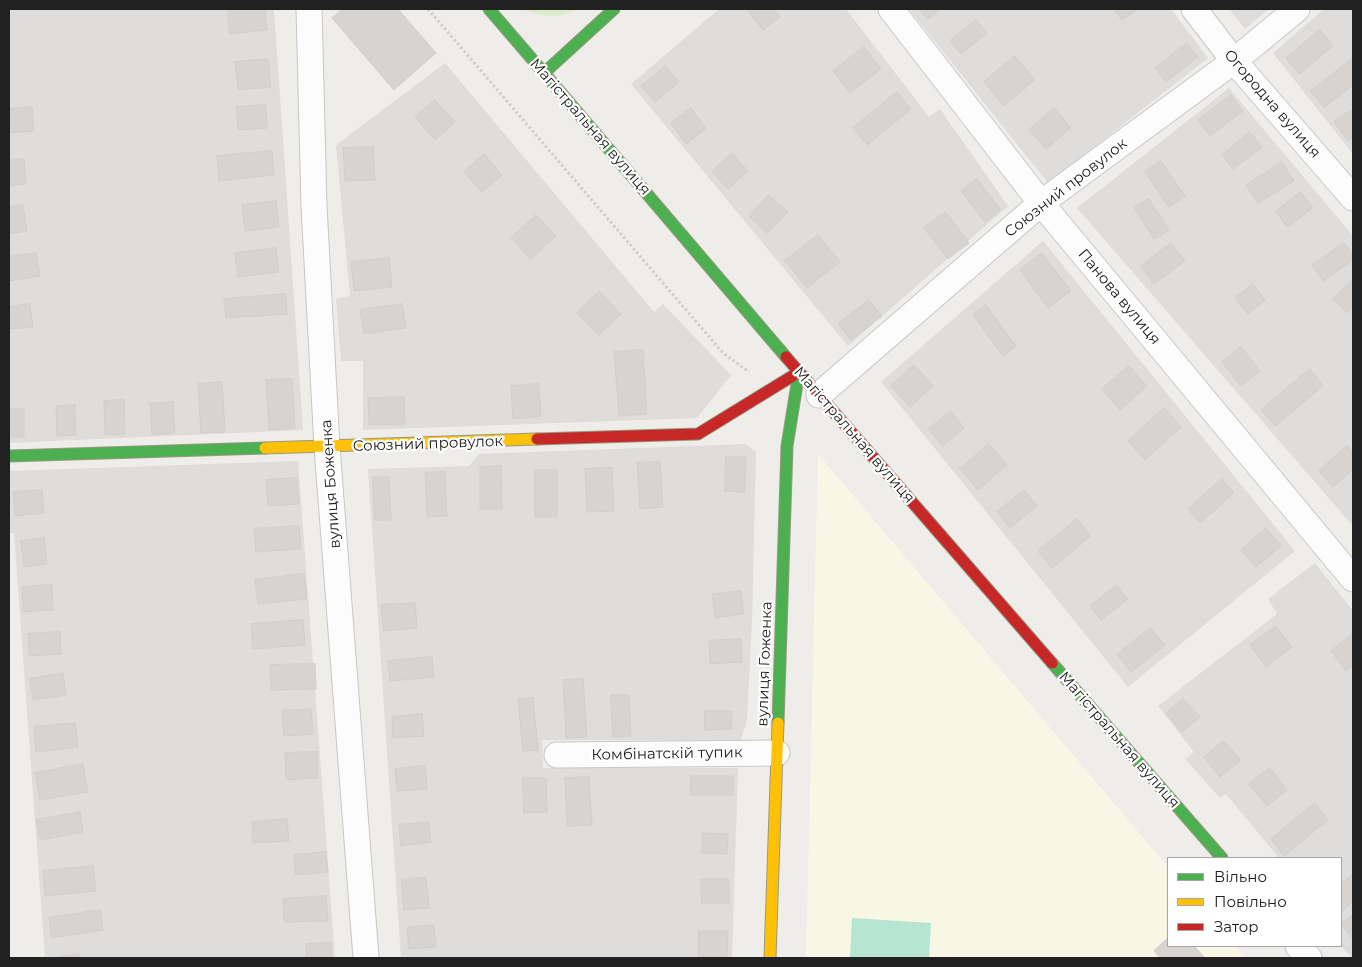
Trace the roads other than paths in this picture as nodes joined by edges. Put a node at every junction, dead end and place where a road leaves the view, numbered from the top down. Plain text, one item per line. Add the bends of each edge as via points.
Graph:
1 (309, 9) edge
2 (489, 9) edge
3 (614, 9) edge
4 (890, 9) edge
5 (1194, 9) edge
6 (1297, 9) edge
7 (1234, 61) junction
8 (544, 73) junction
9 (1353, 198) edge
10 (1041, 203) junction
11 (800, 372) junction
12 (819, 395) junction
13 (327, 447) junction
14 (9, 456) edge
15 (1353, 579) edge
16 (777, 753) junction
17 (556, 755) dead end
18 (1221, 857) edge
19 (1299, 947) edge
20 (366, 958) edge
21 (770, 958) edge
22 (1309, 958) edge

1 - 13 street, вулиця Боженка via 314,206
2 - 8 street, Магістральная вулиця
3 - 8 street
4 - 10 street, Панова вулиця
5 - 7 street, Огородна вулиця
6 - 7 street, Союзний провулок
7 - 9 street, Огородна вулиця
7 - 10 street, Союзний провулок
8 - 11 street, Магістральная вулиця
10 - 12 street, Союзний провулок
10 - 15 street, Панова вулиця
11 - 12 street, Магістральная вулиця
11 - 13 street, Союзний провулок via 698,434
11 - 16 street, вулиця Гоженка via 787,446
12 - 18 street, Магістральная вулиця
13 - 14 street, Союзний провулок
13 - 20 street, вулиця Боженка
16 - 17 street, Комбінатскій тупик
16 - 21 street, вулиця Гоженка
19 - 22 street

